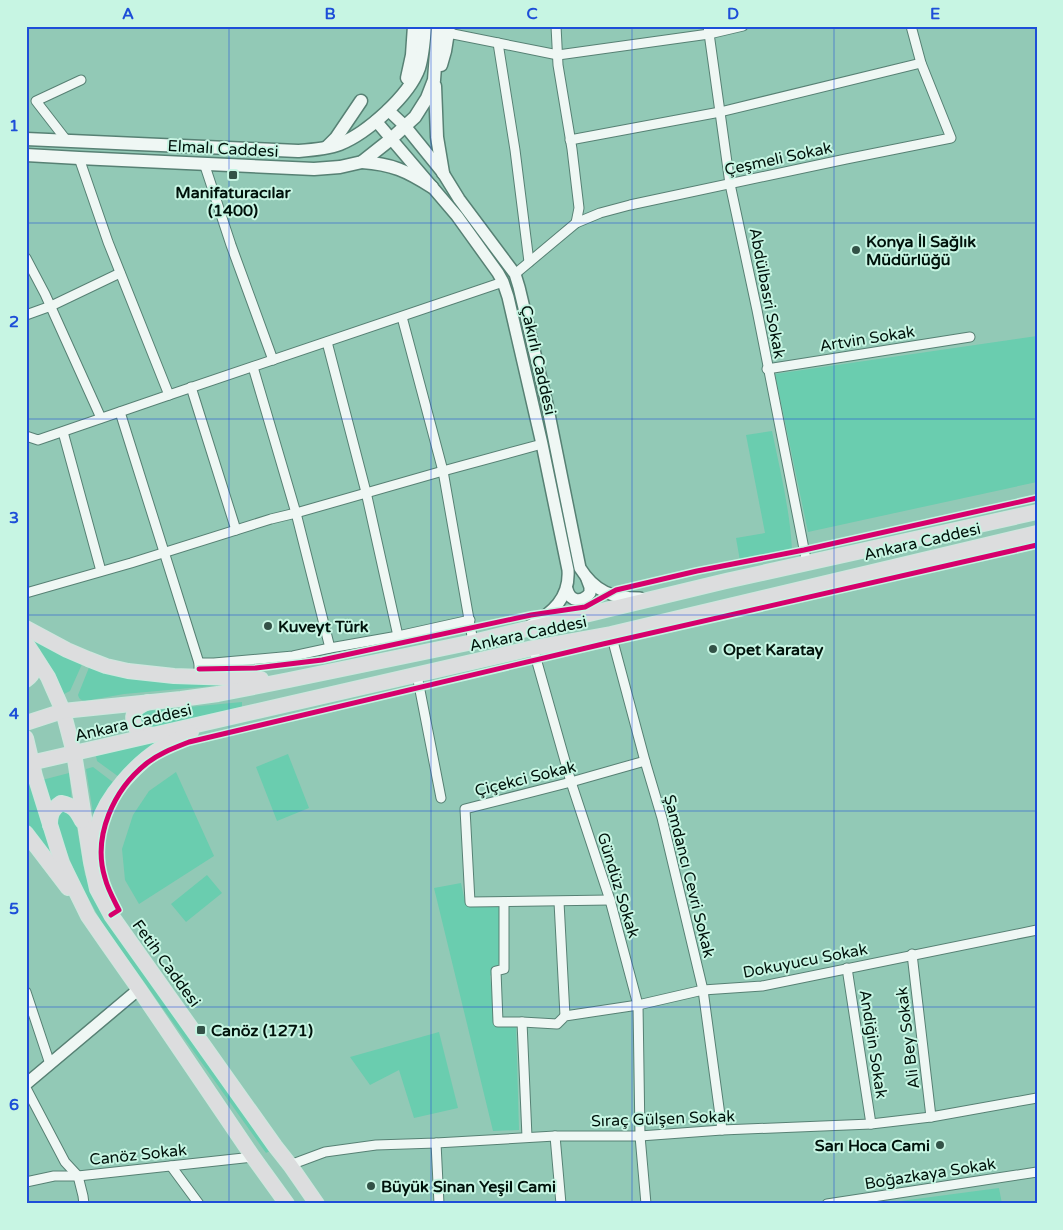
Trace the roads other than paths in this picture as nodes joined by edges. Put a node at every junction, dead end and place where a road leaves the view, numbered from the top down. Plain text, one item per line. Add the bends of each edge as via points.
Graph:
1 (414, 26) edge
2 (425, 26) edge
3 (556, 26) edge
4 (743, 26) edge
5 (911, 26) edge
6 (445, 29) edge
7 (709, 30) edge
8 (498, 43) junction
9 (558, 55) junction
10 (922, 62) junction
11 (81, 80) dead end
12 (434, 80) junction
13 (397, 100) junction
14 (361, 101) dead end
15 (388, 110) junction
16 (720, 112) junction
17 (376, 121) junction
18 (405, 126) junction
19 (26, 139) edge
20 (391, 139) junction
21 (570, 140) junction
22 (67, 141) junction
23 (325, 148) junction
24 (30, 157) edge
25 (79, 158) junction
26 (362, 162) junction
27 (204, 163) junction
28 (443, 173) junction
29 (730, 184) junction
30 (432, 187) junction
31 (576, 223) junction
32 (26, 258) edge
33 (529, 262) junction
34 (120, 273) junction
35 (514, 274) junction
36 (503, 282) junction
37 (50, 306) junction
38 (26, 315) edge
39 (402, 317) junction
40 (970, 337) dead end
41 (327, 342) junction
42 (273, 360) junction
43 (253, 367) junction
44 (768, 369) junction
45 (191, 388) junction
46 (169, 395) junction
47 (120, 412) junction
48 (101, 418) junction
49 (63, 432) junction
50 (26, 436) edge
51 (542, 444) junction
52 (444, 471) junction
53 (366, 492) junction
54 (1037, 512) edge
55 (296, 514) junction
56 (236, 530) junction
57 (1037, 533) edge
58 (164, 552) junction
59 (807, 564) junction
60 (101, 571) junction
61 (587, 579) junction
62 (566, 589) junction
63 (26, 593) edge
64 (656, 598) junction
65 (470, 620) junction
66 (26, 628) edge
67 (525, 629) junction
68 (611, 634) junction
69 (398, 636) junction
70 (473, 642) junction
71 (29, 647) edge
72 (330, 648) junction
73 (533, 648) junction
74 (199, 670) junction
75 (417, 675) junction
76 (26, 680) edge
77 (289, 680) junction
78 (149, 702) junction
79 (64, 711) junction
80 (26, 723) edge
81 (209, 723) junction
82 (154, 735) junction
83 (26, 738) edge
84 (74, 753) junction
85 (645, 761) junction
86 (29, 764) edge
87 (571, 782) junction
88 (441, 798) dead end
89 (50, 825) junction
90 (85, 826) junction
91 (26, 833) edge
92 (93, 871) junction
93 (610, 900) junction
94 (504, 902) junction
95 (559, 902) junction
96 (84, 907) junction
97 (1037, 930) edge
98 (912, 954) junction
99 (847, 968) junction
100 (140, 989) junction
101 (703, 990) junction
102 (26, 992) edge
103 (638, 1006) junction
104 (565, 1016) junction
105 (522, 1022) junction
106 (50, 1064) junction
107 (26, 1084) edge
108 (26, 1088) edge
109 (1037, 1098) edge
110 (931, 1118) junction
111 (871, 1124) junction
112 (722, 1130) junction
113 (555, 1136) junction
114 (640, 1136) junction
115 (527, 1137) junction
116 (436, 1143) junction
117 (253, 1157) junction
118 (290, 1165) junction
119 (171, 1166) junction
120 (1037, 1172) edge
121 (78, 1176) junction
122 (26, 1182) edge
123 (84, 1204) edge
124 (200, 1204) edge
125 (287, 1204) edge
126 (317, 1204) edge
127 (439, 1204) edge
128 (561, 1204) edge
129 (646, 1204) edge
130 (827, 1204) edge

1 - 13 main road via 408,78
2 - 13 main road via 419,68
3 - 9 street
4 - 7 street
5 - 10 street, Çeşmeli Sokak
6 - 8 street
6 - 12 main road via 441,65
7 - 9 street
7 - 16 street, Abdülbasri Sokak
8 - 9 street
8 - 33 street
9 - 21 street
10 - 16 street
10 - 29 street, Çeşmeli Sokak via 951,138
11 - 22 street via 36,101
12 - 18 main road via 422,107
12 - 28 main road via 437,137
13 - 15 main road
14 - 23 main road via 336,138
15 - 17 main road, Elmalı Caddesi
15 - 18 street, Çakırlı Caddesi
16 - 21 street
16 - 29 street, Abdülbasri Sokak
17 - 20 street, Çakırlı Caddesi
17 - 23 main road, Elmalı Caddesi via 348,140
18 - 20 main road, Elmalı Caddesi
18 - 28 street, Çakırlı Caddesi
19 - 22 main road, Elmalı Caddesi
20 - 26 main road, Elmalı Caddesi
20 - 30 street, Çakırlı Caddesi
21 - 31 street via 579,208
22 - 23 main road, Elmalı Caddesi via 298,151
24 - 25 main road, Elmalı Caddesi
25 - 27 main road, Elmalı Caddesi
25 - 34 street
26 - 27 main road, Elmalı Caddesi via 314,169
26 - 30 main road via 392,166
27 - 42 street
28 - 35 street, Çakırlı Caddesi
29 - 31 street, Çeşmeli Sokak via 630,205
29 - 44 street, Abdülbasri Sokak
30 - 36 street, Çakırlı Caddesi via 457,216
31 - 33 street, Çeşmeli Sokak
32 - 37 street
33 - 35 street, Çeşmeli Sokak
34 - 37 street
34 - 46 street
35 - 61 street, Çakırlı Caddesi via 547,404 580,568
36 - 39 street
36 - 51 street, Çakırlı Caddesi
37 - 38 street
37 - 48 street
39 - 41 street
39 - 52 street
40 - 44 street, Artvin Sokak
41 - 42 street
41 - 53 street
42 - 43 street
43 - 45 street
43 - 55 street
44 - 59 street, Abdülbasri Sokak
45 - 46 street
45 - 56 street
46 - 47 street
47 - 48 street
47 - 58 street
48 - 49 street
49 - 50 street via 38,440
49 - 60 street
51 - 52 street
51 - 62 street, Çakırlı Caddesi via 568,570
52 - 53 street
52 - 65 street
53 - 55 street
53 - 69 street
54 - 59 main road, Ankara Caddesi
55 - 56 street
55 - 72 street
56 - 58 street
57 - 68 main road, Ankara Caddesi
58 - 60 street
58 - 74 street
59 - 64 main road, Ankara Caddesi
60 - 63 street
61 - 62 street via 590,593 586,598 572,598
61 - 64 street via 612,596
62 - 67 street via 562,599 551,610
64 - 67 main road, Ankara Caddesi
65 - 69 street
65 - 70 street
66 - 74 main road via 106,666 151,674
67 - 70 main road, Ankara Caddesi
68 - 73 main road, Ankara Caddesi
68 - 85 street, Şamdancı Cevri Sokak
69 - 72 street
70 - 77 main road, Ankara Caddesi
71 - 76 main road via 35,666
71 - 79 main road, Fetih Caddesi
72 - 74 street via 293,656 214,663
73 - 75 main road, Ankara Caddesi
73 - 87 street, Gündüz Sokak
74 - 77 main road via 218,678
75 - 81 main road, Ankara Caddesi
75 - 88 street
77 - 78 main road, Ankara Caddesi via 218,694
78 - 79 main road, Ankara Caddesi
78 - 82 main road via 135,710 134,724 142,734
79 - 80 main road, Ankara Caddesi
79 - 84 main road, Fetih Caddesi
81 - 82 main road, Ankara Caddesi
81 - 92 main road via 160,749 132,772 114,794 98,825
82 - 84 main road, Ankara Caddesi
83 - 86 main road
84 - 86 main road, Ankara Caddesi
84 - 90 main road, Fetih Caddesi
85 - 87 street, Çiçekci Sokak
85 - 101 street, Şamdancı Cevri Sokak
86 - 89 main road
87 - 93 street, Gündüz Sokak
87 - 94 street, Çiçekci Sokak via 466,809 470,902
89 - 90 main road via 51,813 62,803 76,811
89 - 96 main road via 62,863
90 - 92 main road, Fetih Caddesi
91 - 96 main road
92 - 118 main road, Fetih Caddesi via 97,889 111,915
93 - 95 street, Çiçekci Sokak
93 - 103 street, Gündüz Sokak
94 - 95 street, Çiçekci Sokak
94 - 105 street, Dokuyucu Sokak via 504,969 496,970 498,1022
95 - 104 street
96 - 100 main road
97 - 98 street, Dokuyucu Sokak
98 - 99 street, Dokuyucu Sokak
98 - 110 street, Ali Bey Sokak
99 - 101 street, Dokuyucu Sokak via 762,986
99 - 111 street, Andiğin Sokak
100 - 106 street
100 - 117 main road
101 - 103 street, Dokuyucu Sokak
101 - 112 street, Şamdancı Cevri Sokak
102 - 106 street
103 - 104 street, Dokuyucu Sokak
103 - 114 street, Gündüz Sokak
104 - 105 street, Dokuyucu Sokak via 557,1024
105 - 115 street
106 - 107 street
108 - 121 street via 65,1162
109 - 110 street, Sıraç Gülşen Sokak
110 - 111 street, Sıraç Gülşen Sokak
111 - 112 street, Sıraç Gülşen Sokak
112 - 114 street, Sıraç Gülşen Sokak
113 - 114 street, Sıraç Gülşen Sokak
113 - 115 street, Sıraç Gülşen Sokak
113 - 128 street
114 - 129 street, Gündüz Sokak
115 - 116 street, Sıraç Gülşen Sokak
116 - 118 street, Sıraç Gülşen Sokak via 340,1149
116 - 127 street
117 - 119 street, Canöz Sokak
117 - 125 main road
118 - 126 main road, Fetih Caddesi
119 - 121 street, Canöz Sokak
119 - 124 street
120 - 130 street, Boğazkaya Sokak
121 - 122 street, Canöz Sokak via 54,1176
121 - 123 street

